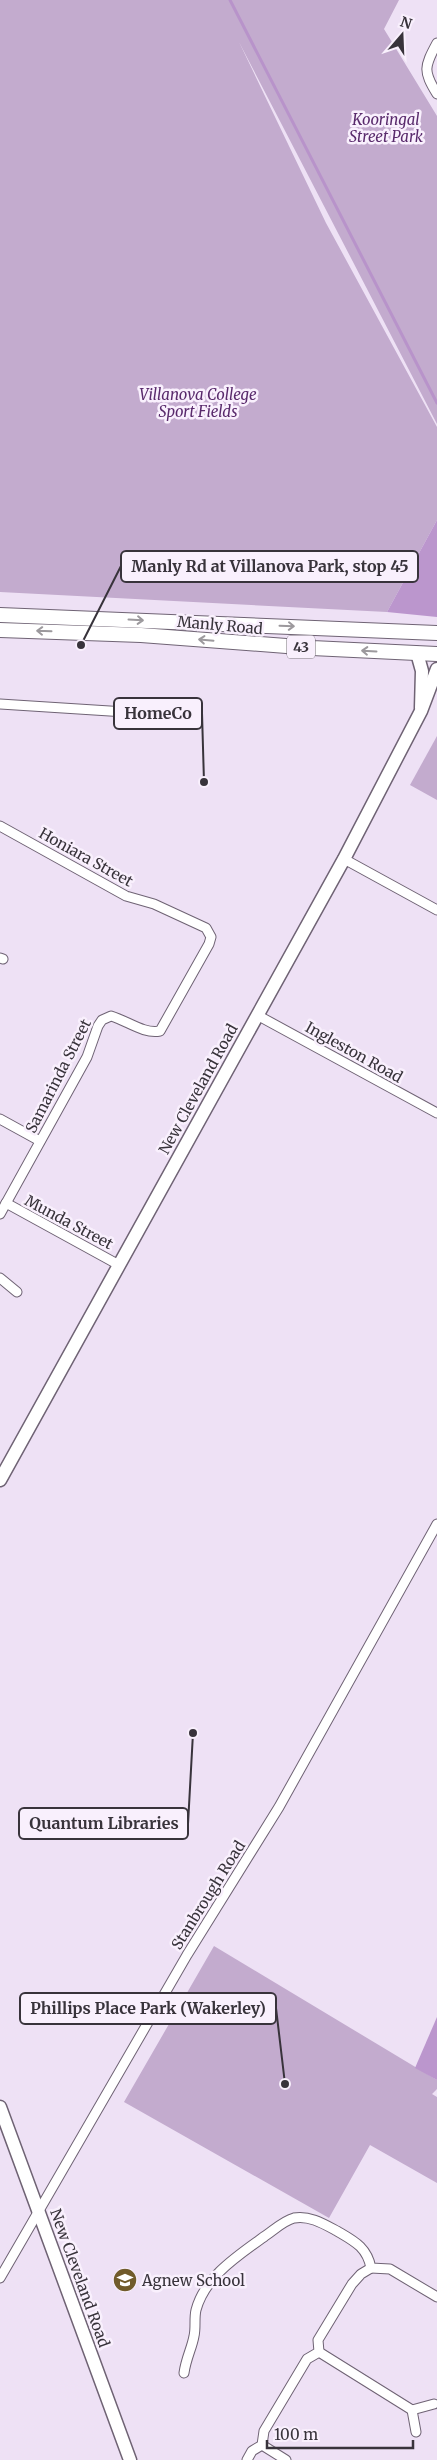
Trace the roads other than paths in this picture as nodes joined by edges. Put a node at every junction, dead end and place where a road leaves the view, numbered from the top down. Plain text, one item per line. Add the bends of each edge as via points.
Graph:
1 (437, 43) edge
2 (437, 94) edge
3 (0, 614) edge
4 (0, 630) edge
5 (437, 633) edge
6 (417, 653) junction
7 (437, 654) edge
8 (437, 668) edge
9 (437, 698) edge
10 (0, 704) edge
11 (421, 711) junction
12 (141, 713) dead end
13 (0, 826) edge
14 (344, 859) junction
15 (437, 910) edge
16 (210, 937) joint
17 (257, 1015) junction
18 (437, 1114) edge
19 (0, 1119) edge
20 (40, 1141) junction
21 (6, 1203) junction
22 (0, 1214) edge
23 (119, 1264) junction
24 (0, 1278) edge
25 (17, 1292) dead end
26 (0, 1480) edge
27 (437, 1524) edge
28 (0, 2107) edge
29 (38, 2211) junction
30 (371, 2268) junction
31 (0, 2278) edge
32 (437, 2297) edge
33 (319, 2352) junction
34 (184, 2373) dead end
35 (434, 2404) dead end
36 (412, 2410) junction
37 (416, 2432) dead end
38 (262, 2445) junction
39 (130, 2460) edge
40 (247, 2460) edge
41 (286, 2460) edge

1 - 2 street via 426,69
3 -> 5 main road, Manly Road / 43
6 -> 4 main road, Manly Road / 43 via 141,635
6 - 7 main road, Manly Road / 43
6 - 11 street, New Cleveland Road via 422,670
8 - 11 street, New Cleveland Road
9 - 11 street, New Cleveland Road
10 - 12 street
11 - 14 street, New Cleveland Road
13 - 16 street, Honiara Street via 126,896 154,904 206,928
14 - 15 street
14 - 17 street, New Cleveland Road
16 - 20 street, Samarinda Street via 160,1031 142,1030 111,1016 102,1020 87,1057
17 - 18 street, Ingleston Road
17 - 23 street, New Cleveland Road
19 - 20 street
20 - 21 street, Samarinda Street
21 - 22 street, Samarinda Street
21 - 23 street, Munda Street
23 - 26 street, New Cleveland Road
24 - 25 street
27 - 29 street, Stanbrough Road via 278,1807 187,1954
28 - 29 street, New Cleveland Road
29 - 31 street, Stanbrough Road
29 - 39 street, New Cleveland Road
30 - 32 street via 390,2269
30 - 33 street via 352,2284 318,2340
30 - 34 street via 361,2245 324,2223 294,2218 280,2225 236,2257 205,2291 196,2310 194,2338 186,2356
33 - 36 street
33 - 38 street via 307,2359 264,2431
35 - 36 street
36 - 37 street
38 - 40 street via 252,2451
38 - 41 street

